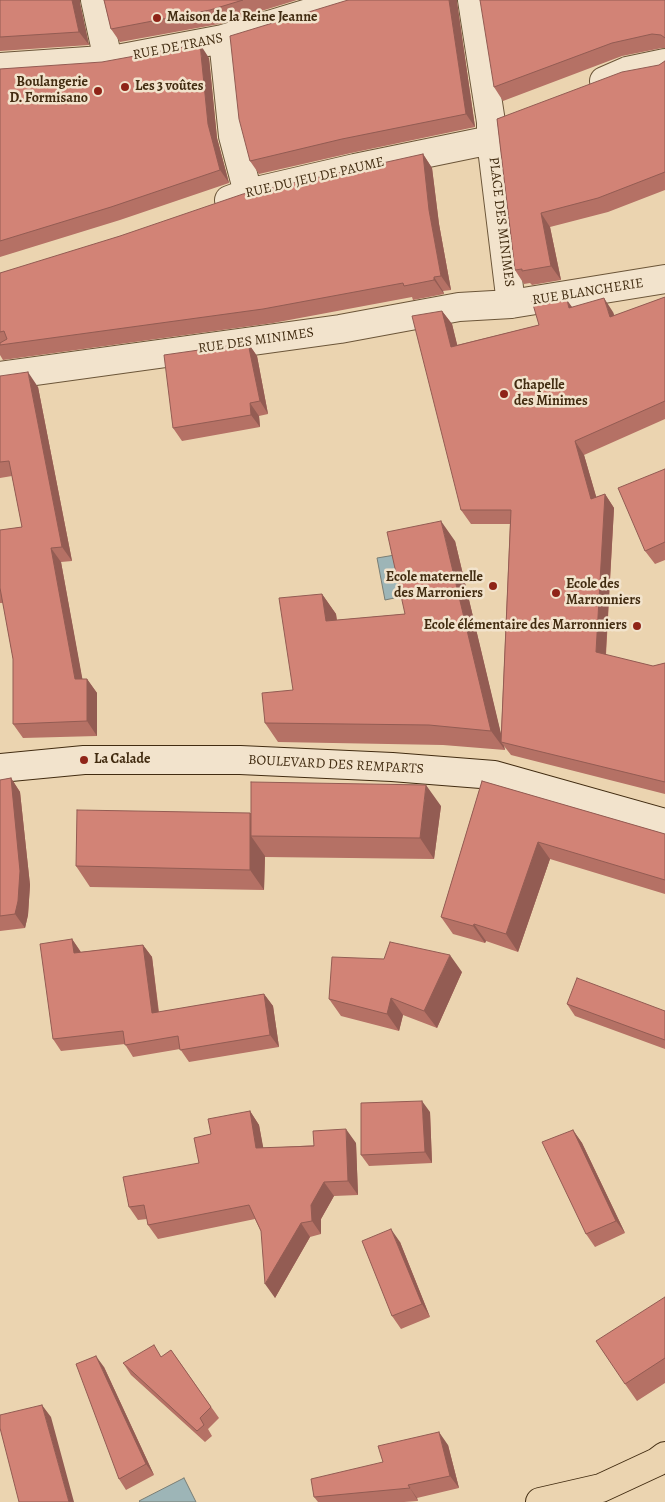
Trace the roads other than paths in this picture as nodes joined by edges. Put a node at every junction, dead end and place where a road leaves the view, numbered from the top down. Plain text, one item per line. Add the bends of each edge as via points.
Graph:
1 (95, 0) edge
2 (351, 0) edge
3 (472, 0) edge
4 (223, 39) junction
5 (108, 60) junction
6 (665, 63) edge
7 (0, 67) edge
8 (584, 89) edge
9 (519, 112) edge
10 (491, 131) junction
11 (248, 193) junction
12 (208, 207) edge
13 (665, 280) edge
14 (511, 304) junction
15 (0, 376) edge
16 (0, 768) edge
17 (665, 823) edge
18 (662, 1464) edge
19 (540, 1502) edge

1 - 5 street
2 - 4 street, RUE DE TRANS
3 - 10 street, PLACE DES MINIMES
4 - 5 street, RUE DE TRANS
4 - 11 street via 233,136
5 - 7 street, RUE DE TRANS
6 - 8 street via 627,71
9 - 10 street, RUE DU JEU DE PAUME
10 - 11 street, RUE DU JEU DE PAUME via 364,166
10 - 14 street, PLACE DES MINIMES
11 - 12 street, RUE DU JEU DE PAUME
13 - 14 street, RUE BLANCHERIE
14 - 15 street, RUE DES MINIMES via 458,307 340,329
16 - 17 street, BOULEVARD DES REMPARTS via 84,760 240,760 494,775
18 - 19 main road via 601,1488

